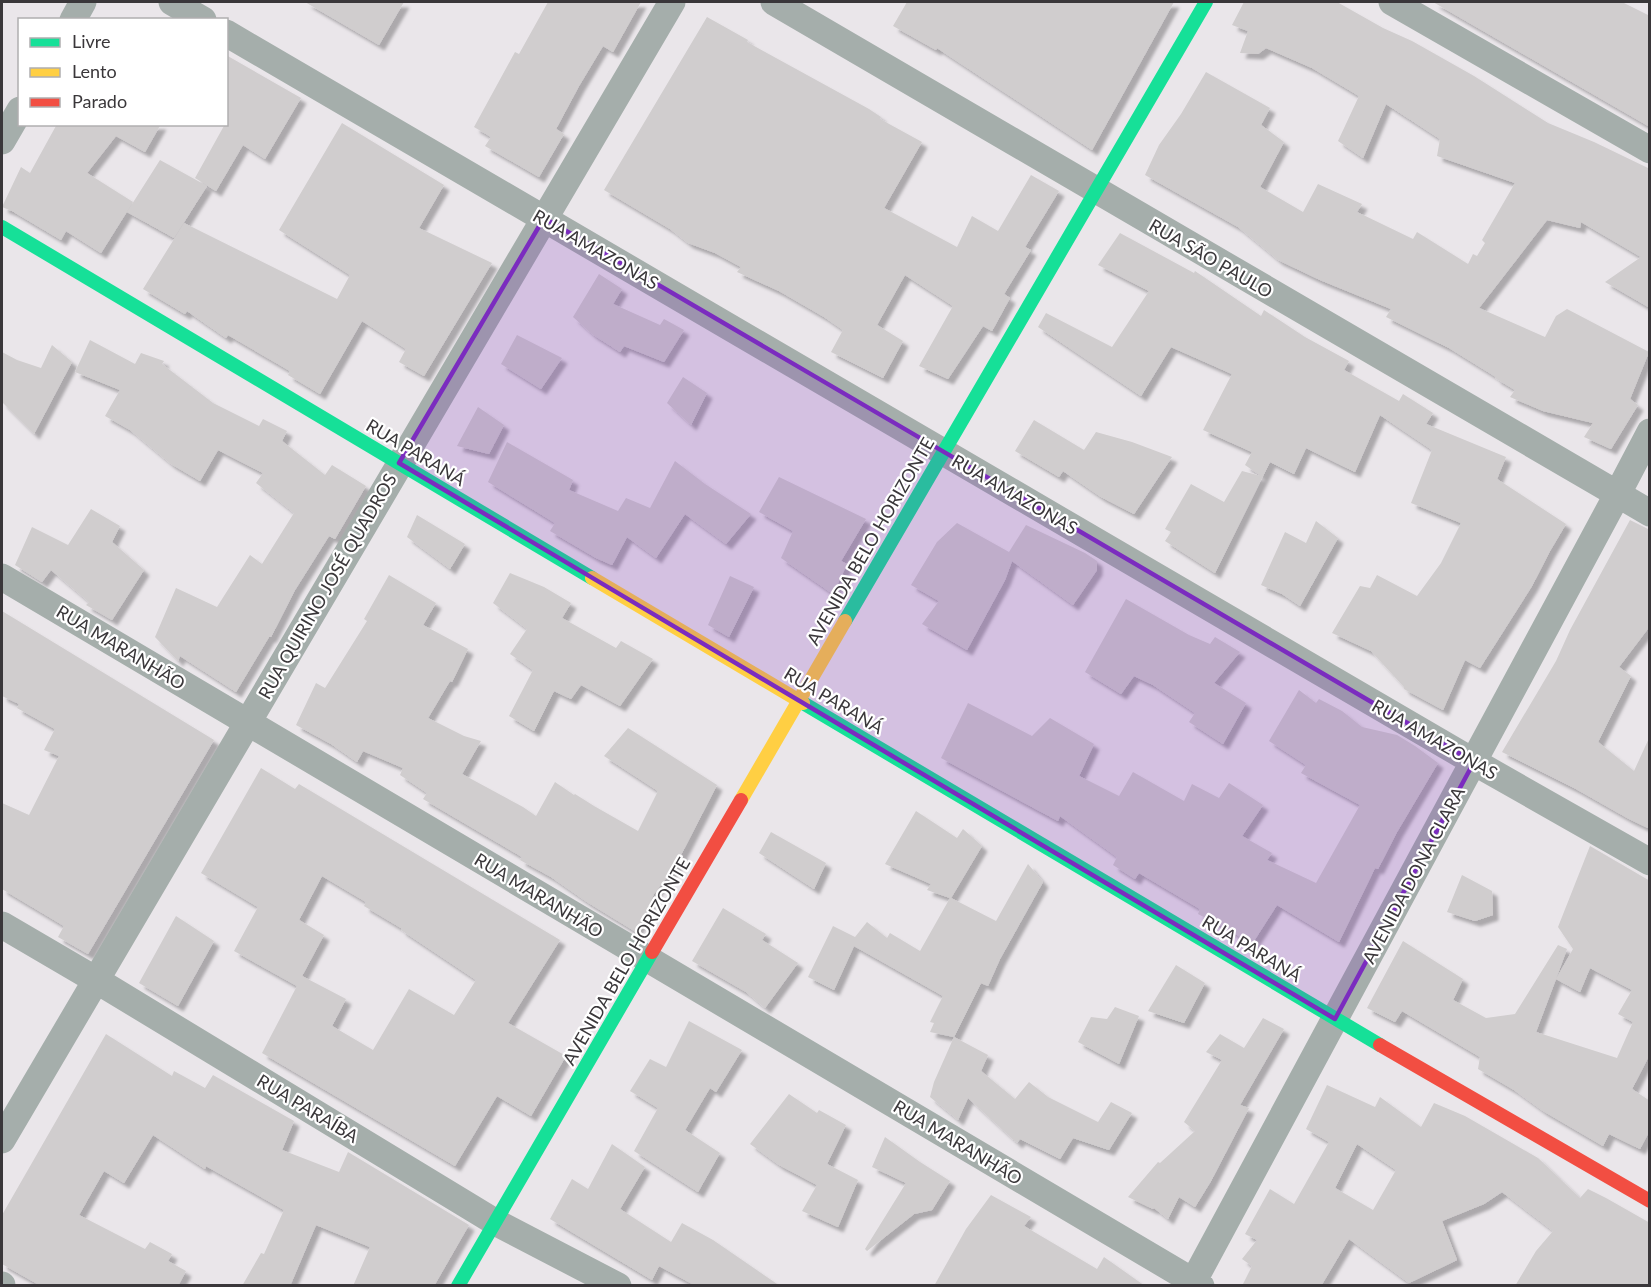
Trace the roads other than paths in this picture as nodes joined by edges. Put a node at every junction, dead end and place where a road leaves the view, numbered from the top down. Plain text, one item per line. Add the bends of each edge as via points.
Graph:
1 (83, 2) edge
2 (172, 2) edge
3 (672, 2) edge
4 (774, 2) edge
5 (1206, 2) edge
6 (1392, 2) edge
7 (74, 18) edge
8 (200, 18) edge
9 (228, 34) edge
10 (18, 113) edge
11 (2, 141) edge
12 (1650, 150) edge
13 (1095, 190) junction
14 (544, 218) junction
15 (2, 227) edge
16 (1650, 432) edge
17 (943, 452) junction
18 (399, 463) junction
19 (1617, 495) junction
20 (1650, 513) edge
21 (2, 577) edge
22 (798, 700) junction
23 (247, 722) junction
24 (1474, 762) junction
25 (1650, 862) edge
26 (2, 925) edge
27 (648, 959) junction
28 (96, 980) junction
29 (1335, 1019) junction
30 (2, 1140) edge
31 (1650, 1201) edge
32 (495, 1222) junction
33 (1195, 1284) edge
34 (458, 1286) edge
35 (618, 1286) edge

1 - 7 street
2 - 8 street
3 - 14 street, RUA QUIRINO JOSÉ QUADROS
4 - 13 street, RUA SÃO PAULO
5 - 13 street, AVENIDA BELO HORIZONTE
6 - 12 street
9 - 14 street, RUA AMAZONAS
10 - 11 street
13 - 17 street, AVENIDA BELO HORIZONTE
13 - 19 street, RUA SÃO PAULO
14 - 17 street, RUA AMAZONAS
14 - 18 street, RUA QUIRINO JOSÉ QUADROS
15 - 18 street, RUA PARANÁ
16 - 19 street, AVENIDA DONA CLARA
17 - 22 street, AVENIDA BELO HORIZONTE
17 - 24 street, RUA AMAZONAS
18 - 22 street, RUA PARANÁ
18 - 23 street, RUA QUIRINO JOSÉ QUADROS
19 - 20 street, RUA SÃO PAULO
19 - 24 street, AVENIDA DONA CLARA
21 - 23 street, RUA MARANHÃO
22 - 27 street, AVENIDA BELO HORIZONTE
22 - 29 street, RUA PARANÁ
23 - 27 street, RUA MARANHÃO
23 - 28 street, RUA QUIRINO JOSÉ QUADROS
24 - 25 street, RUA AMAZONAS
24 - 29 street, AVENIDA DONA CLARA
26 - 28 street, RUA PARAÍBA
27 - 32 street, AVENIDA BELO HORIZONTE
27 - 33 street, RUA MARANHÃO
28 - 30 street, RUA QUIRINO JOSÉ QUADROS
28 - 32 street, RUA PARAÍBA
29 - 31 street, RUA PARANÁ
29 - 33 street, AVENIDA DONA CLARA
32 - 34 street, AVENIDA BELO HORIZONTE
32 - 35 street, RUA PARAÍBA

